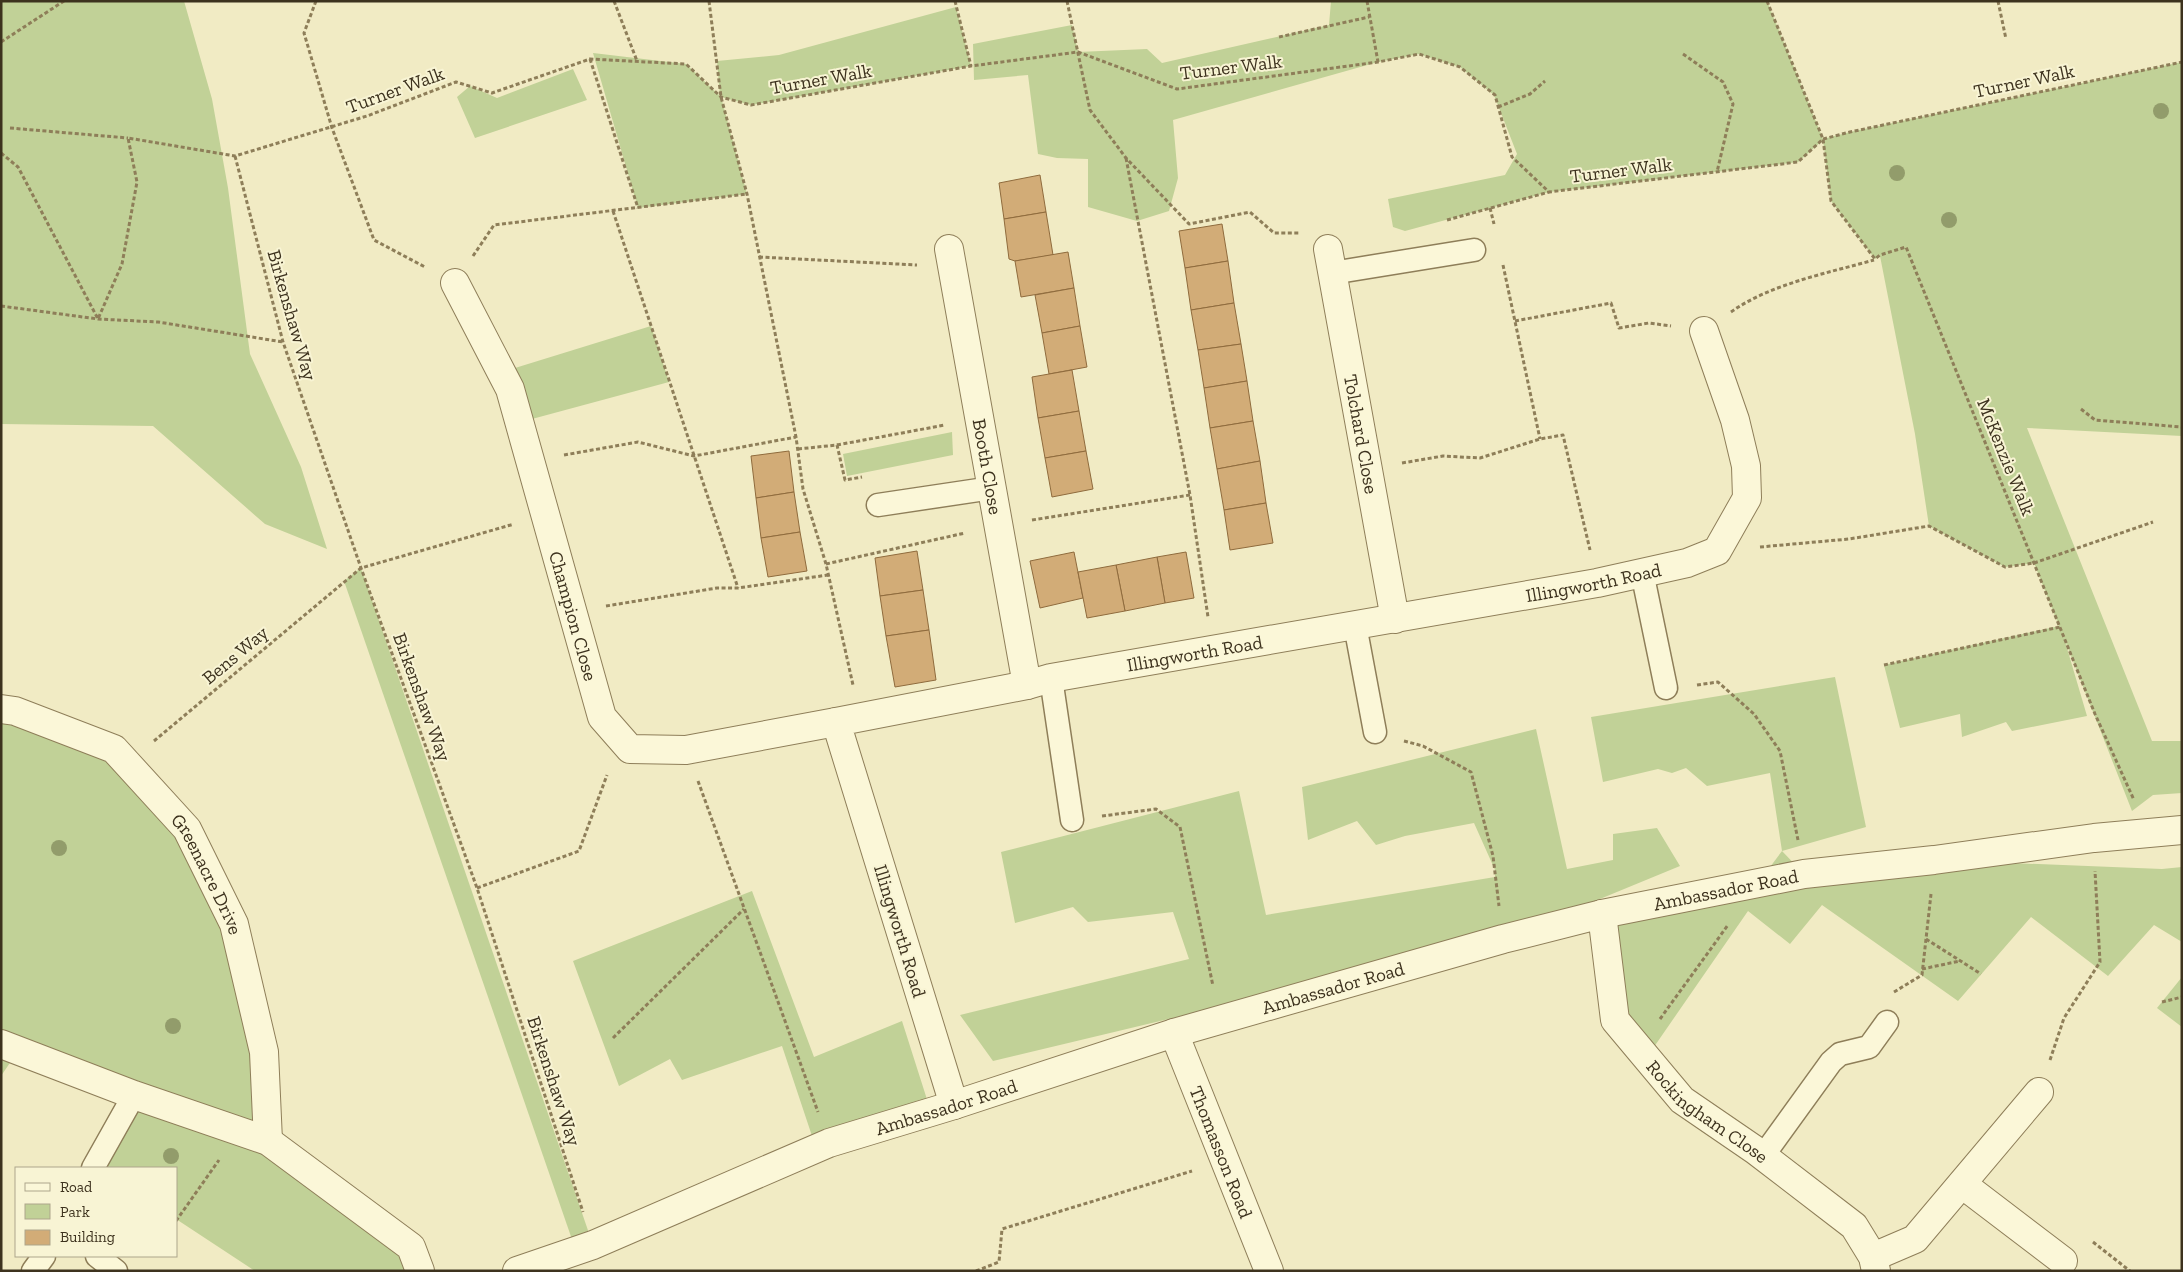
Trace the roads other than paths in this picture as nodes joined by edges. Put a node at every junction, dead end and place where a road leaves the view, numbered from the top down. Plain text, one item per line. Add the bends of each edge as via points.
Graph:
1 (1474, 250) dead end
2 (951, 258) road end
3 (1330, 261) joint
4 (455, 283) road end
5 (1704, 331) road end
6 (992, 488) junction
7 (878, 505) dead end
8 (1642, 572) junction
9 (1395, 619) junction
10 (1355, 625) junction
11 (1039, 682) junction
12 (1666, 688) road end
13 (1, 709) edge
14 (848, 720) junction
15 (1374, 732) road end
16 (1072, 820) road end
17 (2182, 830) edge
18 (1602, 914) junction
19 (1887, 1022) dead end
20 (1174, 1033) junction
21 (1, 1044) edge
22 (2039, 1092) road end
23 (134, 1095) junction
24 (954, 1105) junction
25 (268, 1141) junction
26 (1763, 1156) junction
27 (94, 1167) edge
28 (1962, 1184) junction
29 (43, 1257) edge
30 (98, 1257) edge
31 (2063, 1261) dead end
32 (1874, 1264) edge
33 (545, 1266) edge
34 (33, 1271) edge
35 (116, 1271) edge
36 (420, 1271) edge
37 (517, 1271) edge
38 (1269, 1271) edge

1 - 3 lane
2 - 6 street, Booth Close
3 - 9 street, Tolchard Close
4 - 14 street, Champion Close via 510,389 602,717 630,749 686,750
5 - 8 street, Illingworth Road via 1735,420 1746,466 1747,498 1717,551 1687,563
6 - 7 lane
6 - 11 street, Booth Close via 998,526
8 - 9 street, Illingworth Road
8 - 12 lane
9 - 10 street, Illingworth Road
10 - 11 street, Illingworth Road
10 - 15 lane
11 - 14 street, Illingworth Road
11 - 16 lane
13 - 25 street, Greenacre Drive via 15,711 114,749 187,829 234,924 264,1052
14 - 24 street, Illingworth Road
17 - 18 street, Ambassador Road via 1804,874
18 - 20 street, Ambassador Road
18 - 26 street, Rockingham Close via 1615,1020 1682,1100
19 - 26 lane via 1869,1047 1840,1054 1831,1062
20 - 24 street, Ambassador Road
20 - 38 street, Thomasson Road
21 - 23 street
22 - 28 street
23 - 25 street
23 - 27 lane
24 - 33 street, Ambassador Road via 829,1143
25 - 36 street via 411,1247
26 - 32 street, Rockingham Close via 1854,1226
28 - 31 street
28 - 32 street via 1915,1239
29 - 34 lane
30 - 35 lane
33 - 37 street, Ambassador Road

